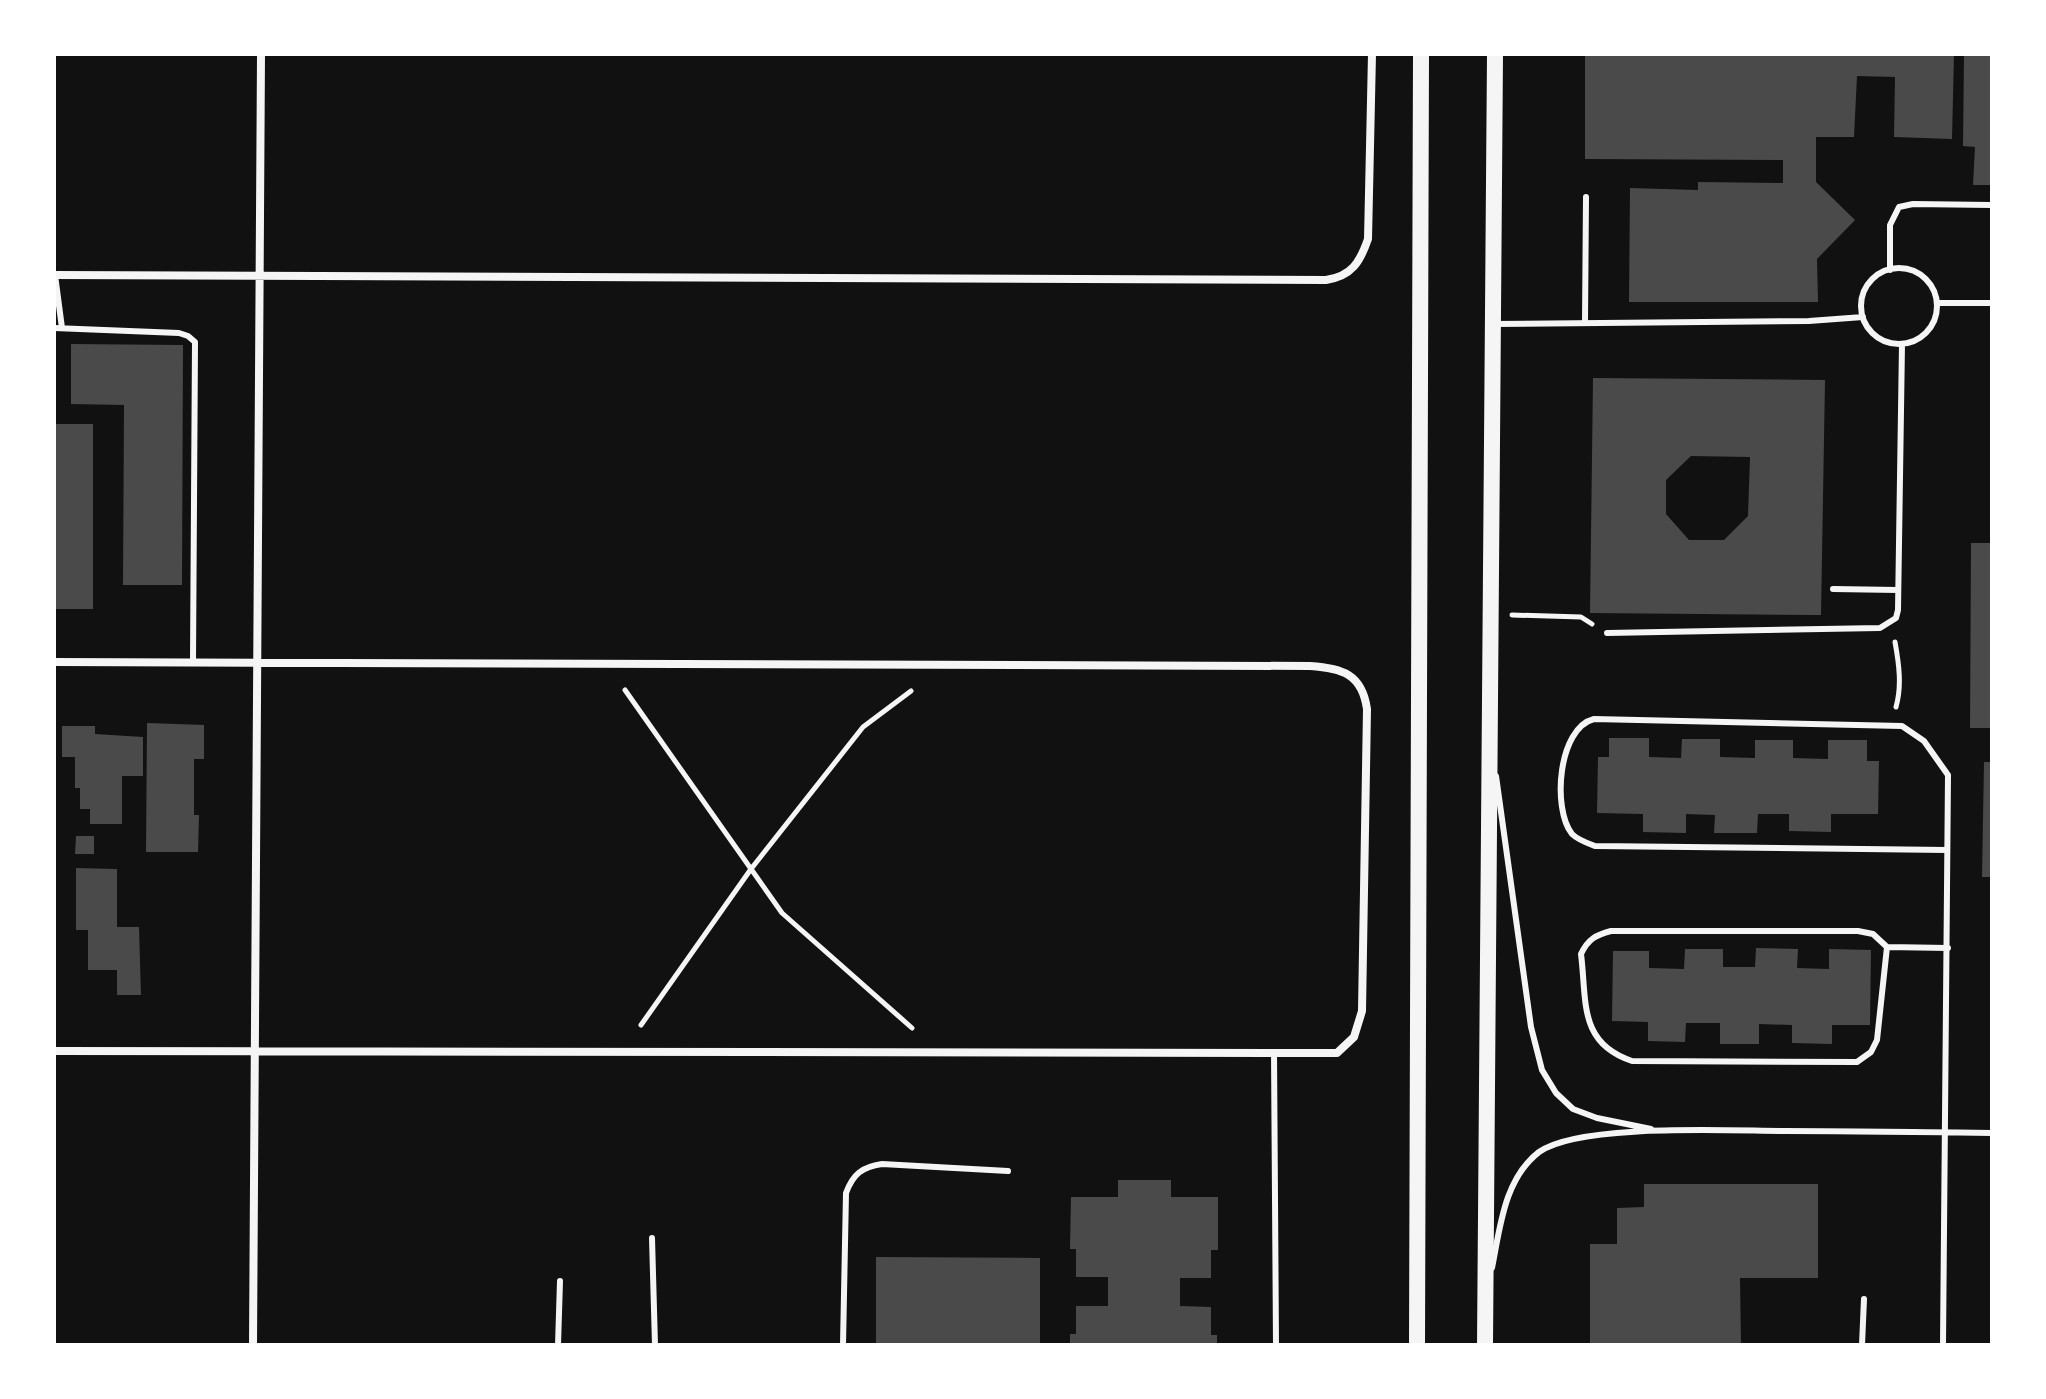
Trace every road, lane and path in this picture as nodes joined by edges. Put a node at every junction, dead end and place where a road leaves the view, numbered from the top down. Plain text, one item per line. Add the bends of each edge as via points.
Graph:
1 (261, 54) edge
2 (1372, 54) edge
3 (1421, 54) edge
4 (1495, 54) edge
5 (1586, 197) dead end
6 (1992, 205) edge
7 (1890, 270) junction
8 (54, 275) edge
9 (260, 276) junction
10 (1937, 303) junction
11 (1992, 303) edge
12 (1863, 317) junction
13 (1585, 322) junction
14 (1493, 324) junction
15 (58, 328) edge
16 (1902, 344) junction
17 (1833, 589) dead end
18 (1898, 590) junction
19 (1532, 615) dead end
20 (1581, 617) dead end
21 (1892, 621) junction
22 (1607, 633) dead end
23 (54, 662) edge
24 (193, 662) junction
25 (257, 663) junction
26 (625, 690) dead end
27 (911, 691) dead end
28 (1891, 726) junction
29 (1491, 735) junction
30 (1947, 850) junction
31 (751, 869) junction
32 (1887, 947) junction
33 (1948, 948) junction
34 (641, 1025) dead end
35 (912, 1028) dead end
36 (54, 1051) edge
37 (255, 1052) junction
38 (1274, 1052) junction
39 (1658, 1130) junction
40 (1945, 1132) junction
41 (1992, 1133) edge
42 (1008, 1171) dead end
43 (652, 1238) dead end
44 (560, 1281) dead end
45 (1864, 1299) dead end
46 (1485, 1306) junction
47 (253, 1345) edge
48 (558, 1345) edge
49 (655, 1345) edge
50 (843, 1345) edge
51 (1276, 1345) edge
52 (1417, 1345) edge
53 (1485, 1345) edge
54 (1862, 1345) edge
55 (1943, 1345) edge

1 - 9 street
2 - 9 street via 1368,239 1362,256 1341,278
3 - 52 main road
4 - 14 main road
5 - 13 lane
6 - 7 lane via 1899,207 1890,225
7 - 10 lane via 1900,267 1921,275 1931,284
7 - 12 lane via 1870,281 1861,304
8 - 9 street
8 - 15 lane
9 - 25 street
10 - 11 lane
10 - 16 lane via 1936,316 1923,336
12 - 13 lane
12 - 16 lane via 1879,338
13 - 14 lane
14 - 29 main road
15 - 24 lane via 179,333 195,342
16 - 18 lane
17 - 18 lane
18 - 21 lane
19 - 20 path
21 - 22 lane via 1880,628
21 - 28 path via 1899,696
23 - 24 street
24 - 25 street
25 - 37 street
25 - 38 street via 1310,666 1343,671 1360,687 1367,709 1362,1011 1354,1037 1337,1053
26 - 31 path
27 - 31 path via 863,727
28 - 30 lane via 1902,726 1924,741 1948,775
28 - 30 lane via 1587,721 1561,767 1564,815 1572,833 1595,846
29 - 39 lane via 1531,1027 1542,1070 1573,1109
29 - 46 main road
30 - 33 lane
31 - 34 path
31 - 35 path via 782,913
32 - 32 lane via 1877,1040 1857,1062 1632,1061 1597,1041 1589,1023 1581,954 1596,934 1858,931 1873,934
32 - 33 lane
33 - 40 lane
36 - 37 street
37 - 38 street
37 - 47 street
38 - 51 lane
39 - 40 lane
39 - 46 lane via 1568,1139 1528,1162 1508,1195
40 - 41 lane
40 - 55 lane
42 - 50 lane via 882,1164 858,1172 846,1193
43 - 49 lane
44 - 48 lane
45 - 54 lane
46 - 53 main road

